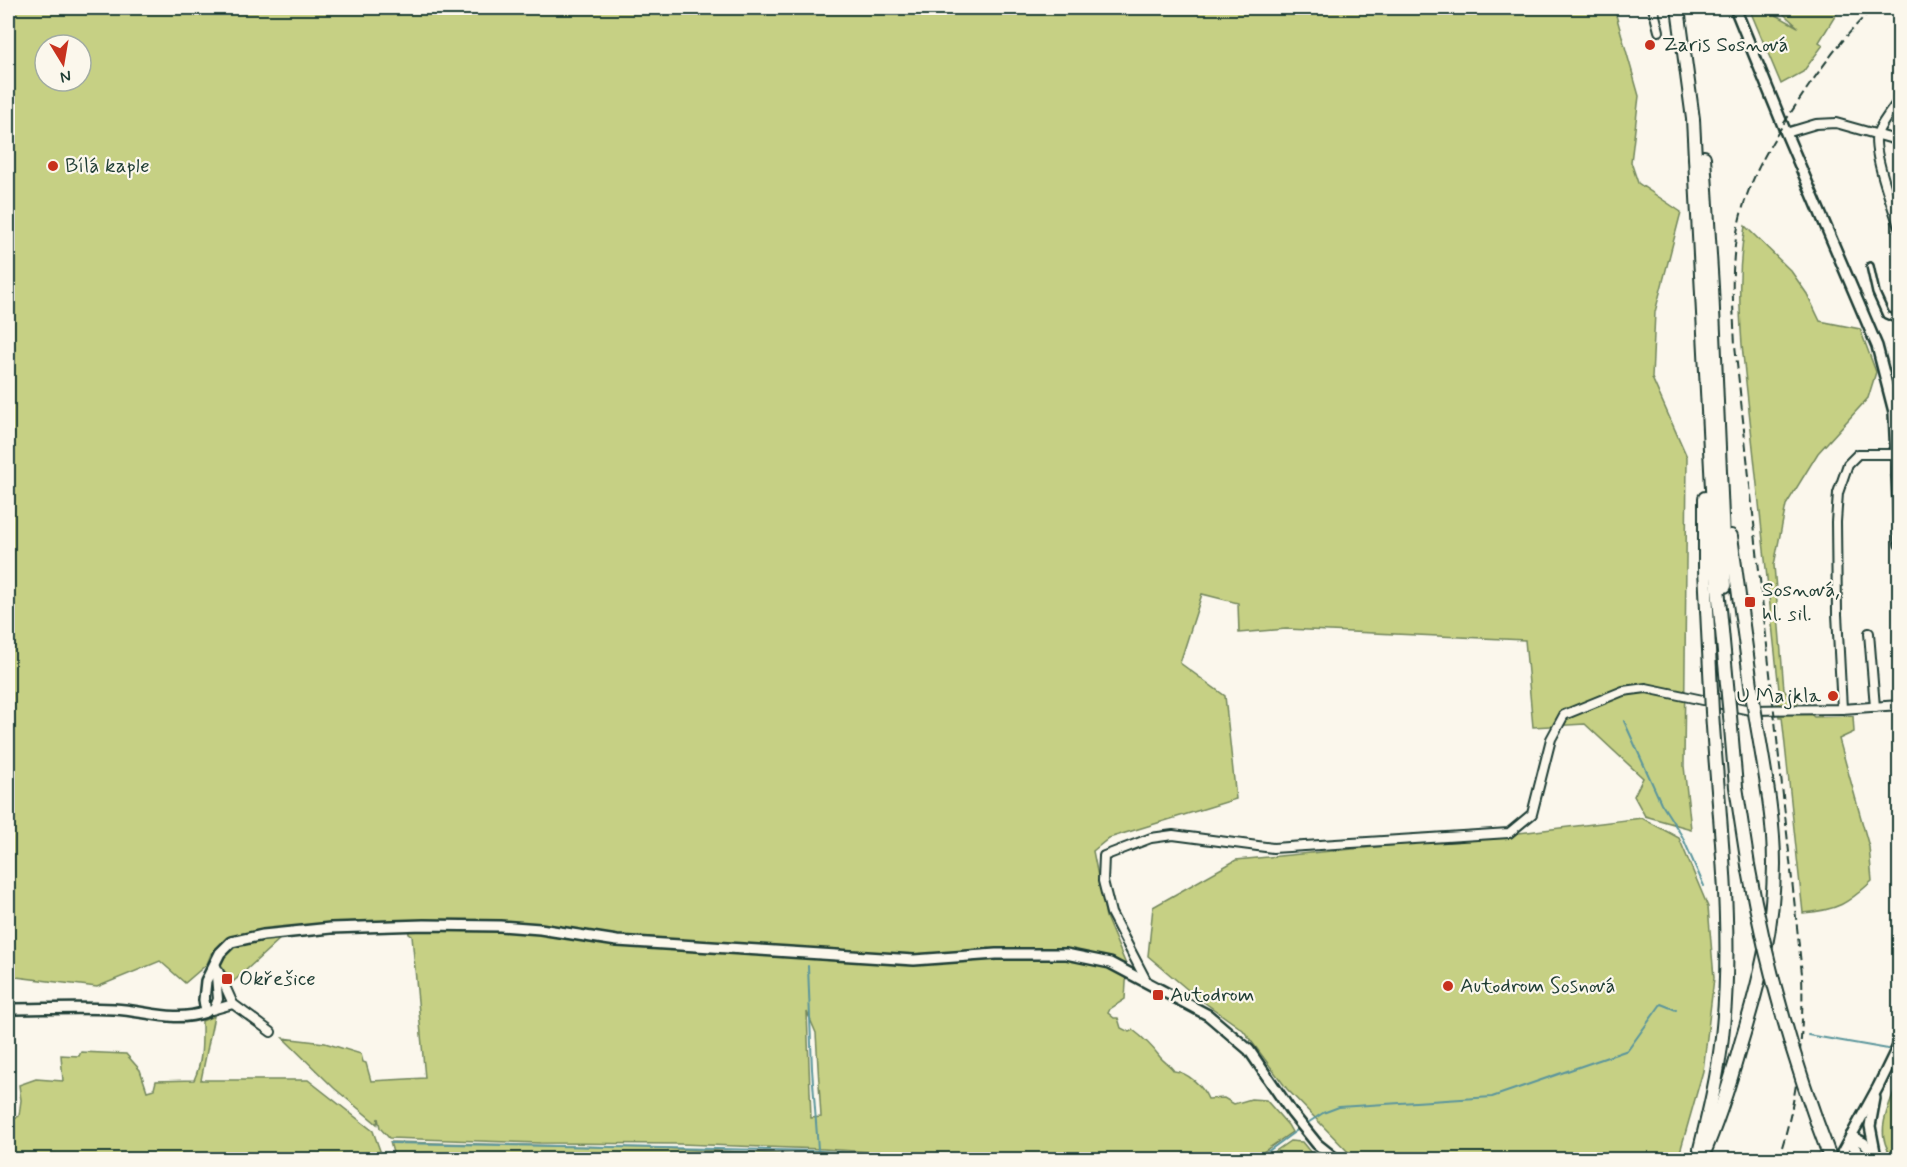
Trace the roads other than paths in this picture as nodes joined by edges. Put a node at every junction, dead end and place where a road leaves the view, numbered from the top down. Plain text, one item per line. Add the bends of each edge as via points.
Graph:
1 (1653, 8) edge
2 (1678, 8) edge
3 (1684, 8) edge
4 (1735, 8) edge
5 (1659, 31) dead end
6 (1899, 99) edge
7 (1786, 134) junction
8 (1877, 134) junction
9 (1899, 141) edge
10 (1899, 229) edge
11 (1870, 266) dead end
12 (1899, 321) edge
13 (1707, 380) junction
14 (1719, 437) junction
15 (1897, 451) edge
16 (1898, 482) edge
17 (1899, 502) edge
18 (1899, 544) edge
19 (1869, 633) dead end
20 (1728, 695) junction
21 (1899, 705) edge
22 (1875, 707) junction
23 (1842, 709) junction
24 (215, 964) junction
25 (1147, 982) junction
26 (233, 1004) junction
27 (8, 1009) edge
28 (210, 1011) junction
29 (271, 1032) dead end
30 (1899, 1042) edge
31 (1878, 1087) junction
32 (1851, 1136) junction
33 (1877, 1158) edge
34 (1337, 1160) edge
35 (1699, 1160) edge
36 (1831, 1160) edge
37 (1838, 1160) edge
38 (1864, 1160) edge

1 - 5 street
2 - 13 main road via 1693,119
3 - 14 main road via 1708,201
4 - 7 street
6 - 8 street
7 - 8 street via 1816,124 1836,123
7 - 15 street via 1877,345 1894,412
8 - 9 street
8 - 10 street via 1875,142
11 - 12 street via 1886,315
13 - 20 main road via 1716,566
13 - 35 main road, bridge via 1705,569 1724,893 1725,992 1716,1079
14 - 20 main road
14 - 35 main road, bridge via 1774,864 1769,932 1759,982 1714,1129
15 - 16 street
15 - 23 street via 1858,454 1848,464 1838,494 1837,614
16 - 17 street
17 - 18 street
19 - 22 street
20 - 36 main road, bridge via 1736,787 1757,916 1800,1076
21 - 22 street
22 - 23 street
23 - 25 street via 1750,710 1646,688 1623,691 1564,715 1551,739 1532,814 1509,832 1273,848 1173,835 1123,848 1104,856 1103,881 1111,913
24 - 25 street via 231,942 296,931 500,926 617,941 914,960 1066,954 1110,963
24 - 26 street
24 - 28 street via 206,981 204,1000
25 - 34 street via 1208,1015 1249,1050 1292,1113 1317,1144
26 - 28 street
26 - 29 street
27 - 28 street via 118,1009 181,1018
30 - 31 street
31 - 32 street
31 - 33 street via 1870,1126
32 - 33 street via 1864,1143
32 - 37 street
32 - 38 street

